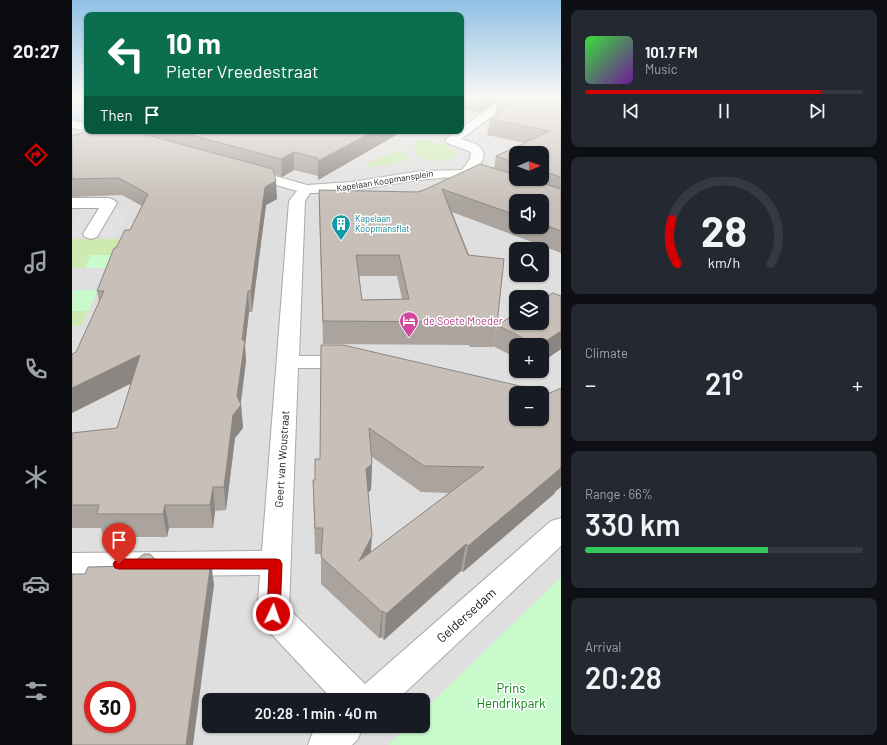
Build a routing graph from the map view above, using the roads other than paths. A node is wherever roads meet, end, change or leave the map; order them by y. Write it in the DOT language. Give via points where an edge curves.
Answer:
graph roads {
  1 [pos="460,134"];
  2 [pos="238,170"];
  3 [pos="466,174"];
  4 [pos="502,184"];
  5 [pos="306,188"];
  6 [pos="72,203"];
  7 [pos="91,234"];
  8 [pos="288,362"];
  9 [pos="371,362"];
  10 [pos="561,529"];
  11 [pos="276,564"];
  12 [pos="72,565"];
  13 [pos="350,693"];
  14 [pos="380,693"];
  15 [pos="338,733"];
  16 [pos="326,745"];
  1 -- 3 [label="street" via="451,140 474,147 478,153 478,159"];
  2 -- 5 [label="street, Kapelaan Koopmansplein"];
  3 -- 4 [label="street, Kapelaan Koopmansplein"];
  3 -- 5 [label="street, Kapelaan Koopmansplein" via="437,172 338,188"];
  5 -- 8 [label="street, Geert van Woustraat" via="297,201"];
  6 -- 7 [label="street" via="109,203"];
  8 -- 9 [label="street"];
  8 -- 11 [label="street, Geert van Woustraat"];
  10 -- 14 [label="street, Geldersedam"];
  11 -- 12 [label="street"];
  11 -- 13 [label="street, Geert van Woustraat" via="273,614"];
  15 -- 16 [label="street"];
}
